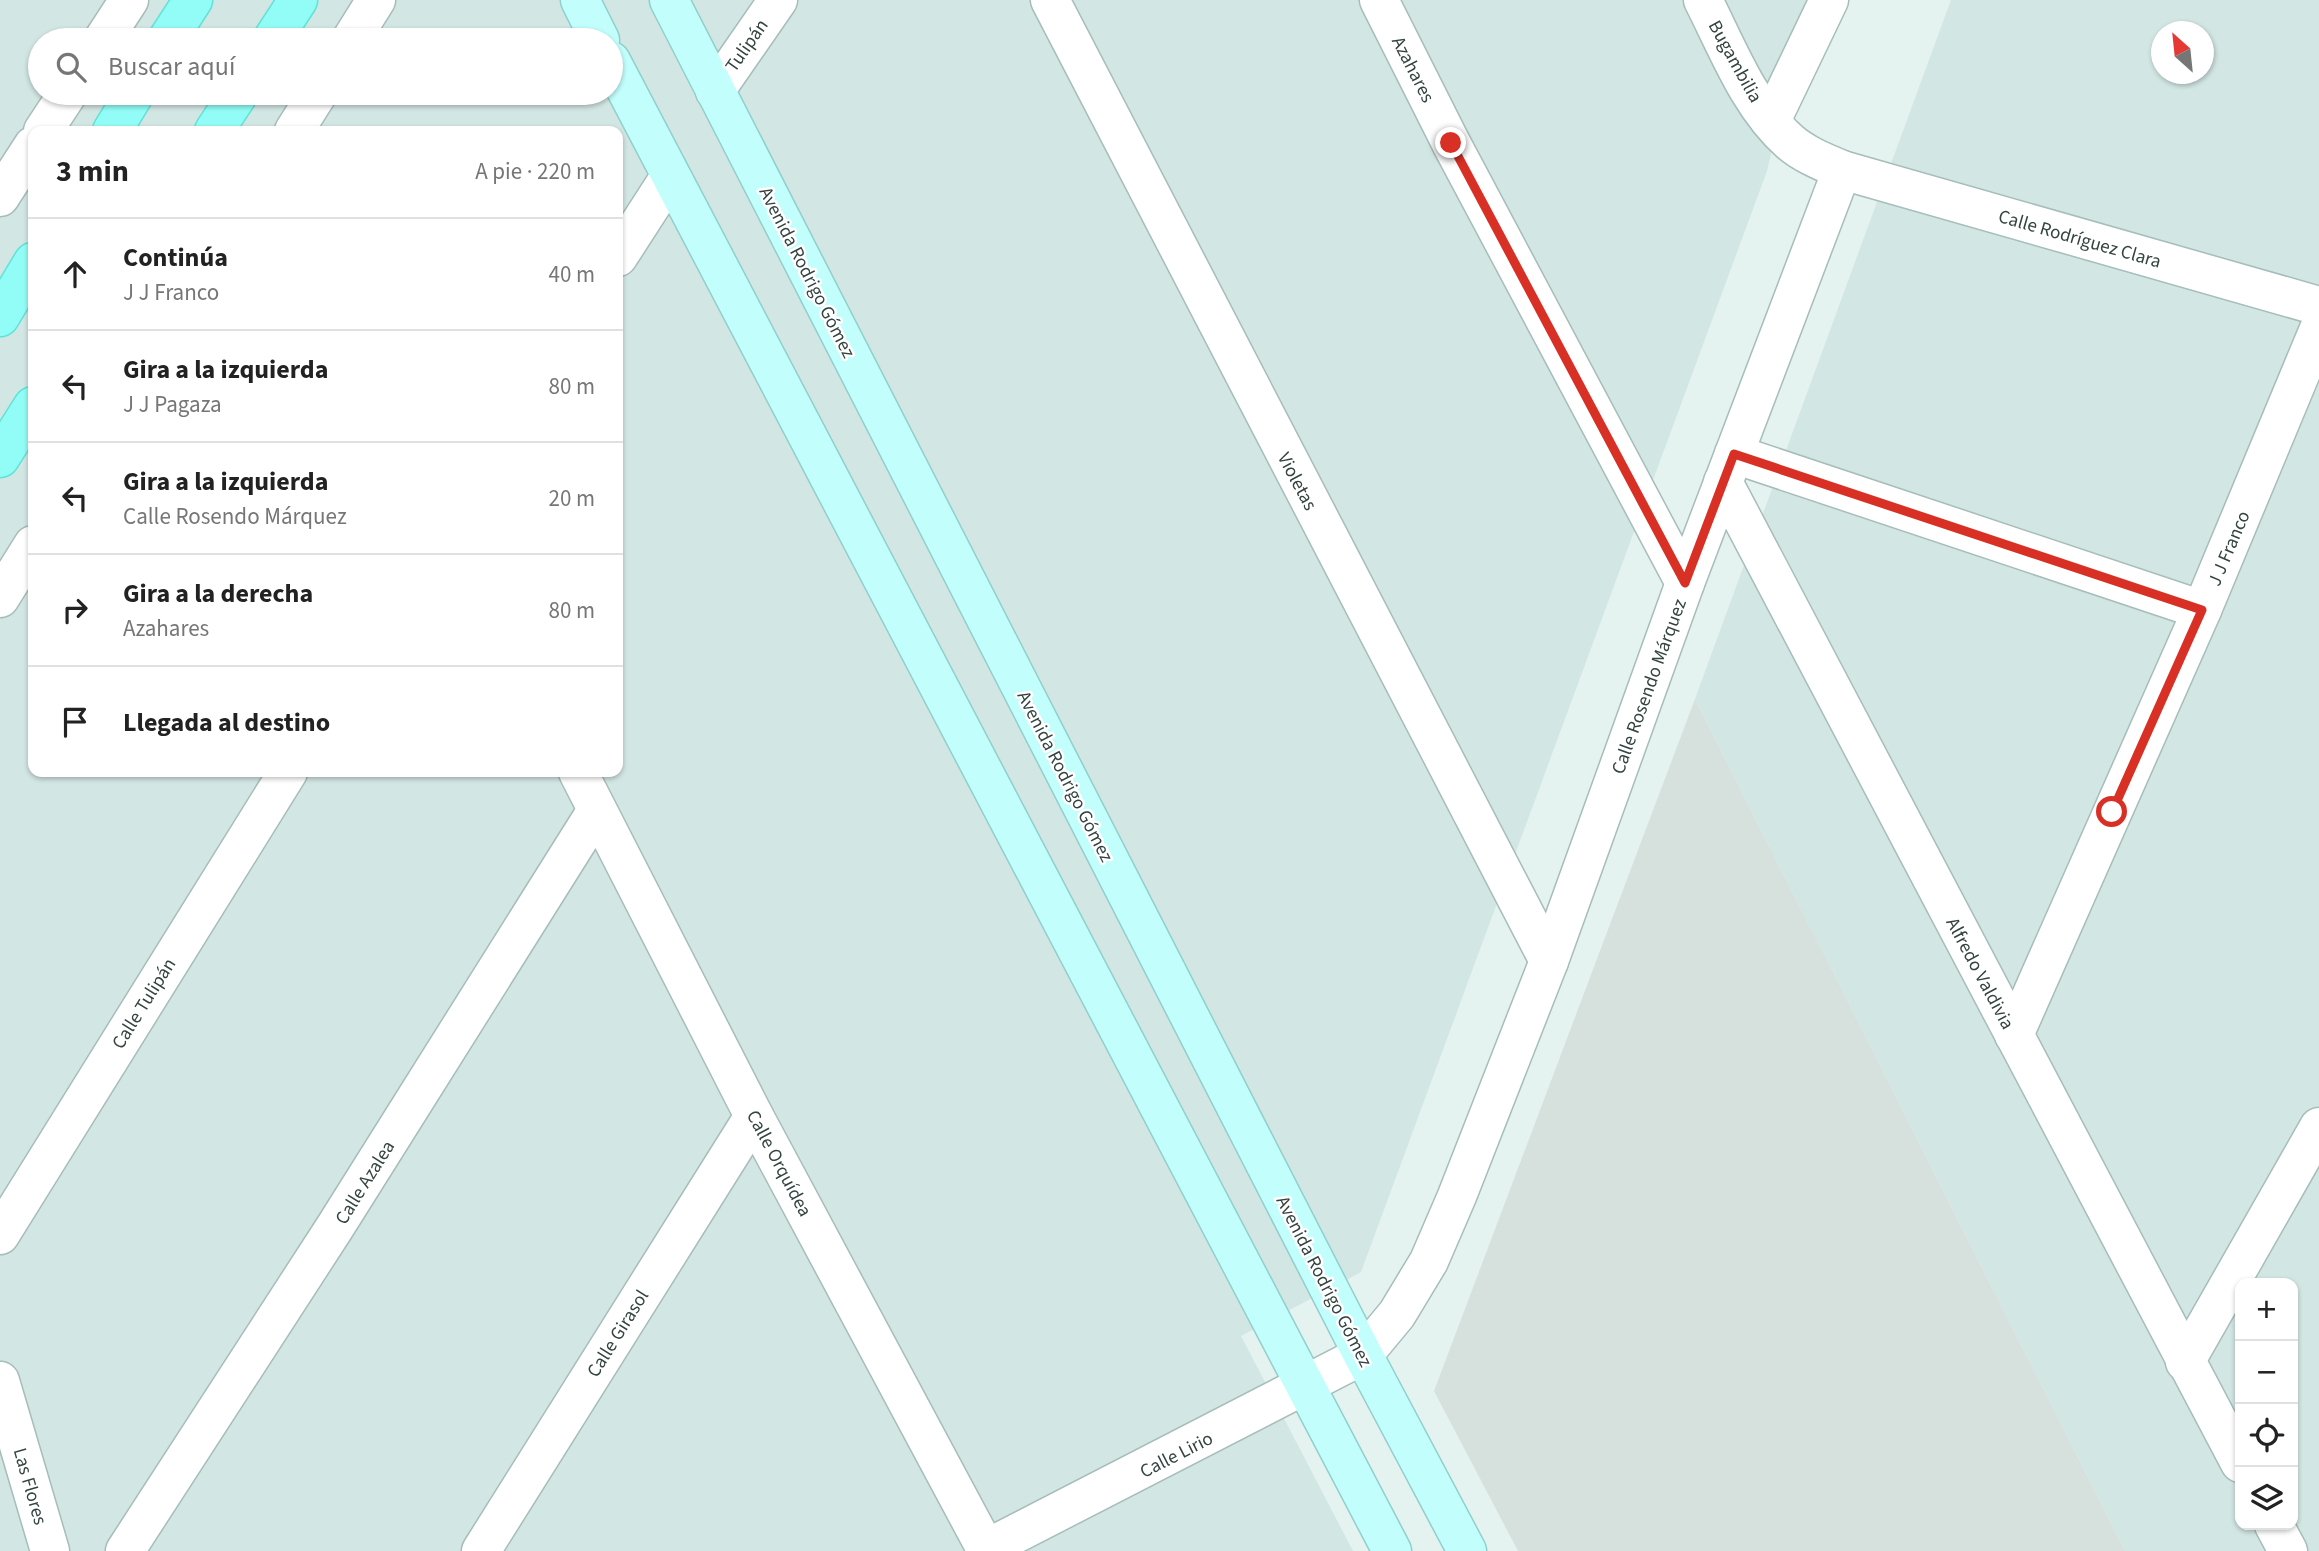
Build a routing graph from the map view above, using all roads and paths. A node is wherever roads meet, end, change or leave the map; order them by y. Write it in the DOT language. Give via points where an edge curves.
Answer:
graph roads {
  1 [pos="129,0"];
  2 [pos="193,0"];
  3 [pos="298,0"];
  4 [pos="580,0"];
  5 [pos="668,0"];
  6 [pos="778,0"];
  7 [pos="1050,0"];
  8 [pos="1379,0"];
  9 [pos="1703,0"];
  10 [pos="1829,0"];
  11 [pos="111,28"];
  12 [pos="175,28"];
  13 [pos="280,28"];
  14 [pos="594,28"];
  15 [pos="623,85"];
  16 [pos="715,91"];
  17 [pos="60,105"];
  18 [pos="128,105"];
  19 [pos="231,105"];
  20 [pos="310,105"];
  21 [pos="1771,121"];
  22 [pos="46,126"];
  23 [pos="115,126"];
  24 [pos="217,126"];
  25 [pos="297,126"];
  26 [pos="28,154"];
  27 [pos="1842,170"];
  28 [pos="669,178"];
  29 [pos="0,197"];
  30 [pos="623,249"];
  31 [pos="28,270"];
  32 [pos="2319,306"];
  33 [pos="0,317"];
  34 [pos="2319,329"];
  35 [pos="28,414"];
  36 [pos="0,458"];
  37 [pos="1728,468"];
  38 [pos="28,553"];
  39 [pos="1685,583"];
  40 [pos="0,598"];
  41 [pos="2202,610"];
  42 [pos="285,777"];
  43 [pos="580,777"];
  44 [pos="597,810"];
  45 [pos="1549,961"];
  46 [pos="2014,1035"];
  47 [pos="754,1116"];
  48 [pos="2319,1127"];
  49 [pos="0,1235"];
  50 [pos="1363,1355"];
  51 [pos="2185,1362"];
  52 [pos="0,1381"];
  53 [pos="1308,1385"];
  54 [pos="2235,1454"];
  55 [pos="2277,1530"];
  56 [pos="987,1550"];
  57 [pos="50,1551"];
  58 [pos="125,1551"];
  59 [pos="481,1551"];
  60 [pos="1392,1551"];
  61 [pos="1467,1551"];
  62 [pos="2288,1551"];
  1 -- 11 [label="street"];
  2 -- 12 [label="main road"];
  3 -- 13 [label="main road"];
  4 -- 14 [label="main road"];
  5 -- 16 [label="main road, Avenida Rodrigo Gómez"];
  6 -- 16 [label="street, Tulipán"];
  7 -- 45 [label="street, Violetas"];
  8 -- 39 [label="street, Azahares"];
  9 -- 21 [label="street, Bugambilia"];
  10 -- 21 [label="street"];
  15 -- 28 [label="main road"];
  16 -- 50 [label="main road, Avenida Rodrigo Gómez"];
  17 -- 22 [label="street"];
  18 -- 23 [label="main road"];
  19 -- 24 [label="main road"];
  20 -- 25 [label="street"];
  21 -- 27 [label="street" via="1805,153"];
  26 -- 29 [label="street"];
  27 -- 32 [label="street, Calle Rodríguez Clara"];
  27 -- 37 [label="street, Calle Rosendo Márquez"];
  28 -- 30 [label="street"];
  28 -- 53 [label="main road"];
  31 -- 33 [label="main road"];
  34 -- 41 [label="street, J J Franco"];
  35 -- 36 [label="main road"];
  37 -- 39 [label="street, Calle Rosendo Márquez"];
  37 -- 41 [label="street"];
  37 -- 46 [label="street, Alfredo Valdivia"];
  38 -- 40 [label="street"];
  39 -- 45 [label="street, Calle Rosendo Márquez"];
  41 -- 46 [label="street, J J Franco"];
  42 -- 49 [label="street, Calle Tulipán"];
  43 -- 44 [label="street, Calle Orquídea"];
  44 -- 47 [label="street, Calle Orquídea"];
  44 -- 58 [label="street, Calle Azalea"];
  45 -- 50 [label="street, Calle Rosendo Márquez" via="1429,1261 1397,1314"];
  46 -- 51 [label="street, Alfredo Valdivia"];
  47 -- 56 [label="street, Calle Orquídea"];
  47 -- 59 [label="street, Calle Girasol"];
  48 -- 51 [label="street"];
  50 -- 53 [label="street, Calle Lirio"];
  50 -- 61 [label="main road, Avenida Rodrigo Gómez"];
  51 -- 54 [label="street, Alfredo Valdivia"];
  52 -- 57 [label="street, Las Flores"];
  53 -- 56 [label="street, Calle Lirio"];
  53 -- 60 [label="main road"];
  55 -- 62 [label="street"];
}
